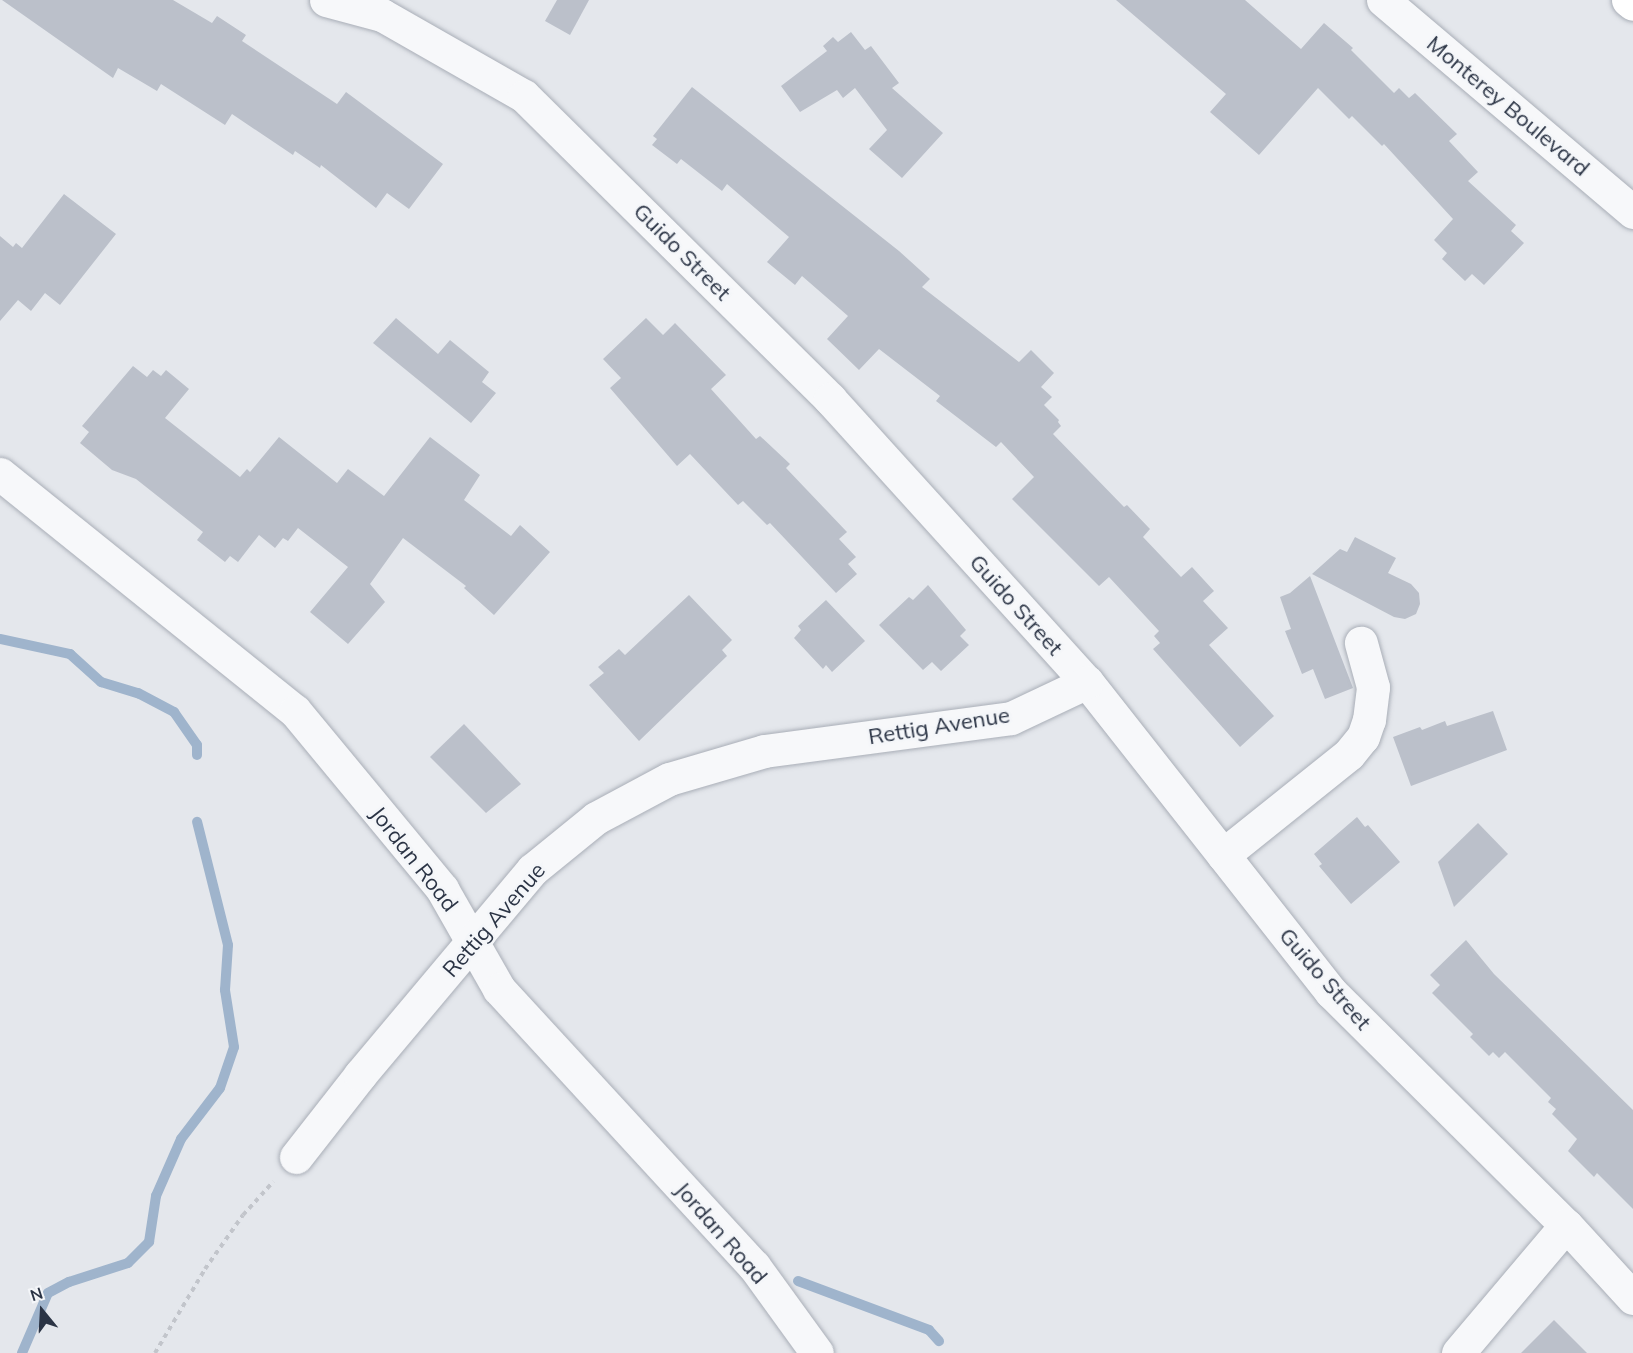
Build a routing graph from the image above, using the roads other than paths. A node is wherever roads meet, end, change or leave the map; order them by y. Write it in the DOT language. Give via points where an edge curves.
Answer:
graph roads {
  1 [pos="326,0"];
  2 [pos="1383,0"];
  3 [pos="1628,0"];
  4 [pos="1633,4"];
  5 [pos="1633,212"];
  6 [pos="0,474"];
  7 [pos="1361,643"];
  8 [pos="1087,682"];
  9 [pos="1223,855"];
  10 [pos="474,942"];
  11 [pos="296,1156"];
  12 [pos="1566,1225"];
  13 [pos="1633,1298"];
  14 [pos="817,1353"];
  15 [pos="1458,1353"];
  1 -- 8 [label="street, Guido Street" via="382,15 524,96 830,399"];
  2 -- 5 [label="street, Monterey Boulevard"];
  3 -- 4 [label="highway"];
  6 -- 10 [label="street, Jordan Road" via="295,711 442,889"];
  7 -- 9 [label="street" via="1373,687 1369,720 1362,736 1349,754"];
  8 -- 9 [label="street, Guido Street"];
  8 -- 10 [label="street, Rettig Avenue" via="1011,718 764,751 669,779 596,818 532,870"];
  9 -- 12 [label="street, Guido Street" via="1331,992"];
  10 -- 11 [label="street, Rettig Avenue"];
  10 -- 14 [label="street, Jordan Road" via="499,989 754,1266"];
  12 -- 13 [label="street, Guido Street"];
  12 -- 15 [label="street"];
}
